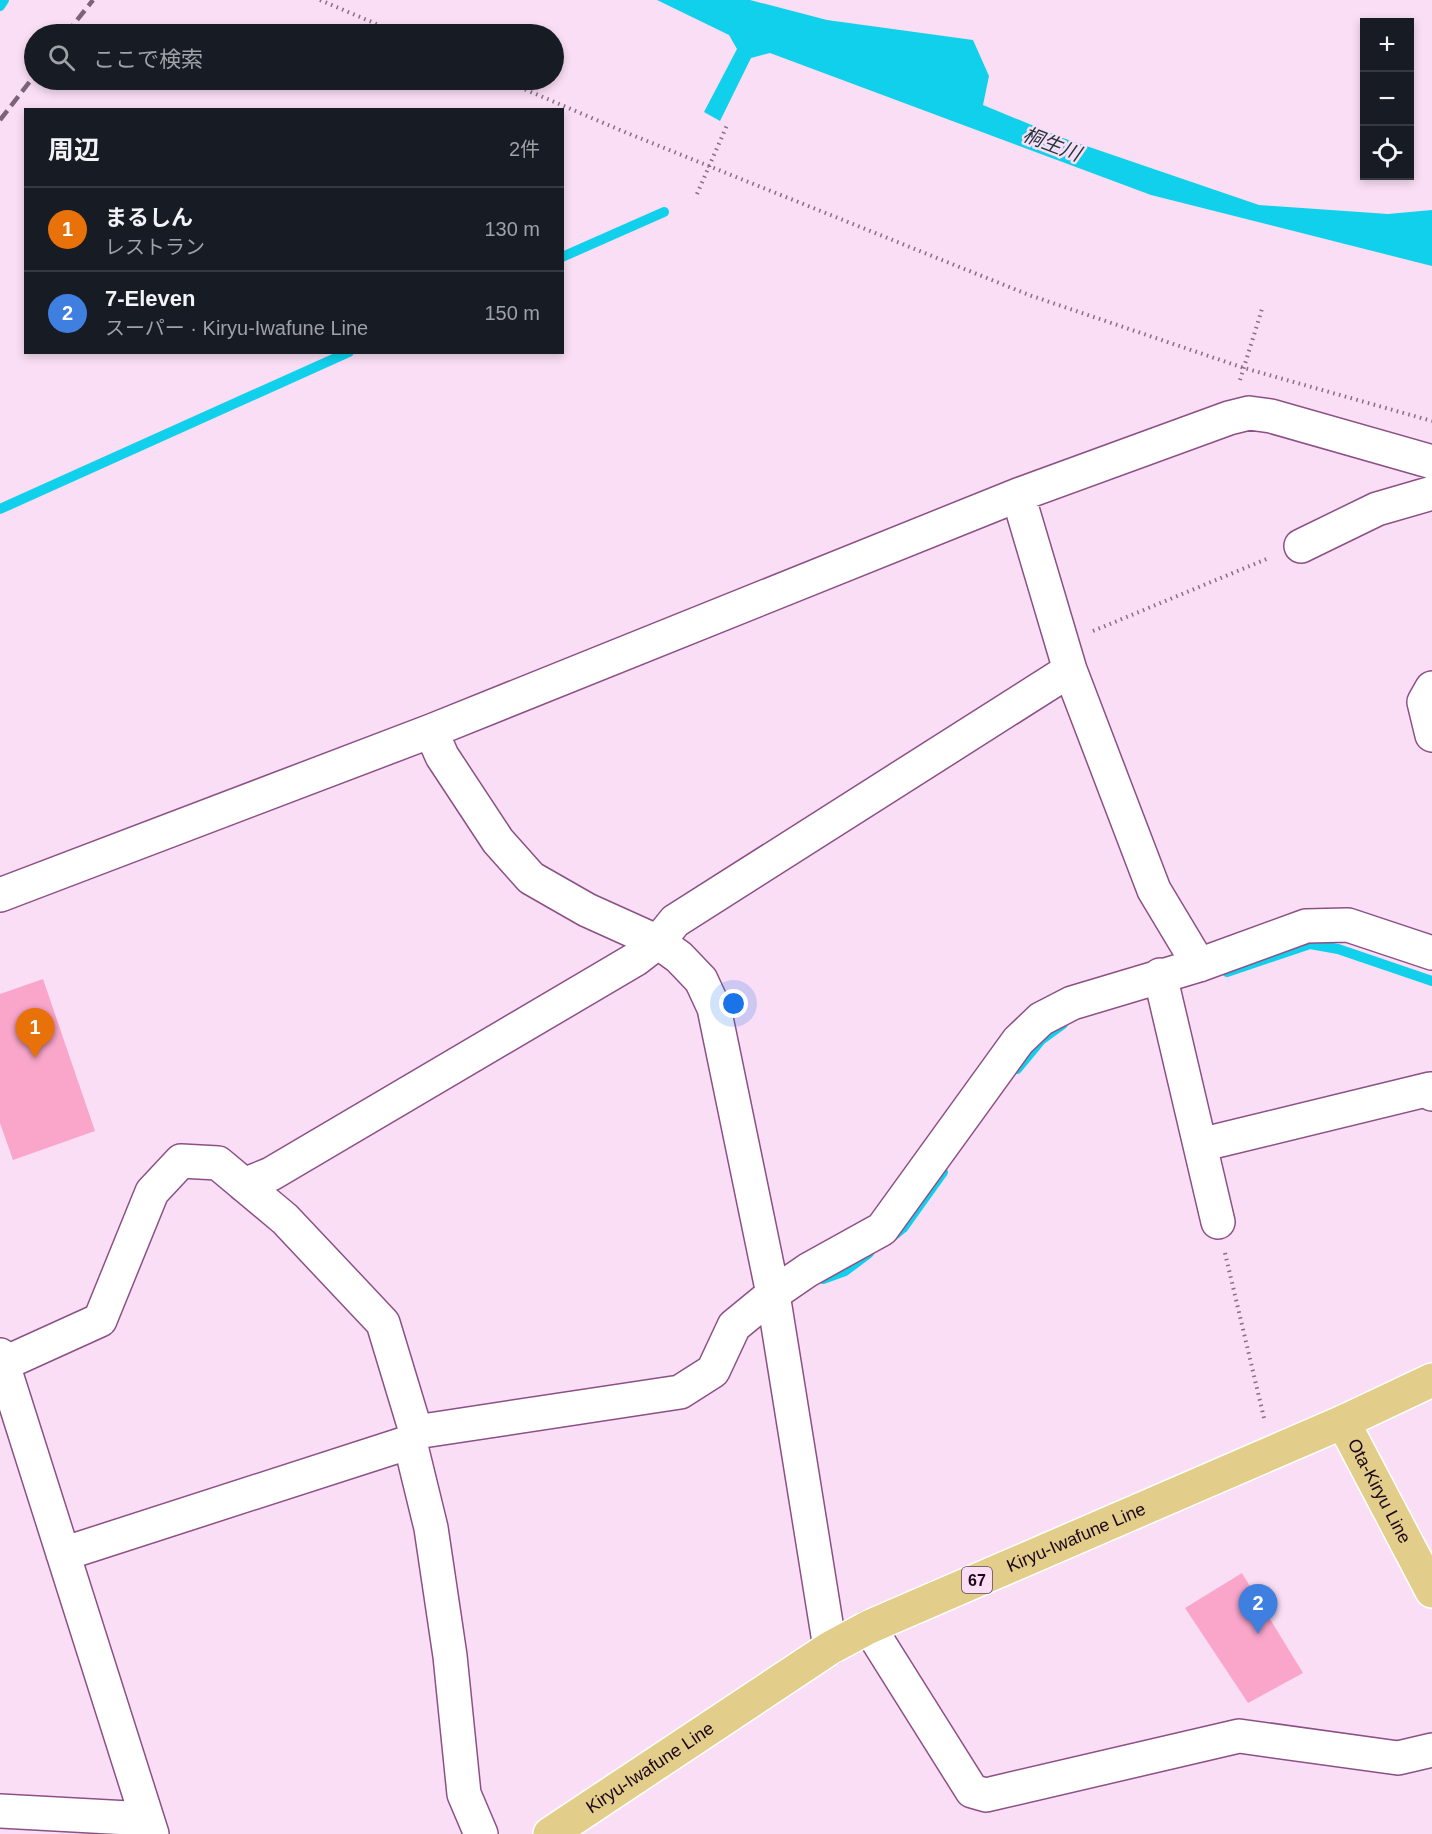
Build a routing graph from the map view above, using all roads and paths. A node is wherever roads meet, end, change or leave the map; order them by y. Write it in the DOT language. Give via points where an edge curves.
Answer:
graph roads {
  1 [pos="320,0"];
  2 [pos="376,24"];
  3 [pos="526,90"];
  4 [pos="728,123"];
  5 [pos="709,166"];
  6 [pos="697,194"];
  7 [pos="1262,309"];
  8 [pos="1244,368"];
  9 [pos="1240,382"];
  10 [pos="1432,421"];
  11 [pos="1432,462"];
  12 [pos="1432,493"];
  13 [pos="1018,495"];
  14 [pos="1300,546"];
  15 [pos="1071,670"];
  16 [pos="1432,688"];
  17 [pos="430,731"];
  18 [pos="1432,735"];
  19 [pos="0,896"];
  20 [pos="658,942"];
  21 [pos="1432,952"];
  22 [pos="1199,965"];
  23 [pos="1160,975"];
  24 [pos="1432,1094"];
  25 [pos="1200,1145"];
  26 [pos="244,1185"];
  27 [pos="1218,1222"];
  28 [pos="773,1294"];
  29 [pos="1,1359"];
  30 [pos="1432,1380"];
  31 [pos="1265,1419"];
  32 [pos="1343,1422"];
  33 [pos="413,1437"];
  34 [pos="63,1554"];
  35 [pos="1432,1591"];
  36 [pos="869,1627"];
  37 [pos="830,1648"];
  38 [pos="1432,1750"];
  39 [pos="0,1811"];
  40 [pos="150,1826"];
  41 [pos="481,1834"];
  42 [pos="550,1834"];
  1 -- 2 [label="path"];
  3 -- 5 [label="path"];
  4 -- 5 [label="path"];
  5 -- 6 [label="path"];
  5 -- 8 [label="path" via="1029,295"];
  7 -- 8 [label="path"];
  8 -- 9 [label="path"];
  8 -- 10 [label="path"];
  11 -- 13 [label="street" via="1249,413"];
  12 -- 14 [label="street" via="1377,510"];
  13 -- 15 [label="street"];
  13 -- 17 [label="street"];
  14 -- 15 [label="path"];
  15 -- 20 [label="street" via="675,921"];
  15 -- 22 [label="street" via="1154,890"];
  16 -- 18 [label="street" via="1424,702"];
  17 -- 19 [label="street"];
  17 -- 20 [label="street" via="498,842 531,878 587,910"];
  20 -- 26 [label="street" via="636,959 271,1174"];
  20 -- 28 [label="street" via="701,980 714,1008"];
  21 -- 22 [label="street" via="1348,925 1306,926"];
  22 -- 23 [label="street"];
  23 -- 25 [label="street"];
  23 -- 28 [label="street" via="1072,1003 1041,1019 1018,1041 882,1228"];
  24 -- 25 [label="street" via="1430,1089"];
  25 -- 27 [label="street"];
  26 -- 29 [label="street" via="218,1163 181,1161 152,1192 100,1320"];
  26 -- 33 [label="street" via="285,1219 383,1323"];
  27 -- 31 [label="path"];
  28 -- 33 [label="street" via="734,1326 713,1371 680,1392"];
  28 -- 37 [label="street"];
  29 -- 34 [label="street"];
  30 -- 32 [label="main road, Kiryu-Iwafune Line / 67"];
  32 -- 35 [label="main road, Ota-Kiryu Line"];
  32 -- 36 [label="main road, Kiryu-Iwafune Line / 67"];
  33 -- 34 [label="street"];
  33 -- 41 [label="street" via="450,1656 464,1794"];
  34 -- 40 [label="street"];
  36 -- 37 [label="main road, Kiryu-Iwafune Line / 67"];
  36 -- 38 [label="street" via="972,1791 986,1795 1239,1736 1398,1758"];
  37 -- 42 [label="main road, Kiryu-Iwafune Line / 67"];
  39 -- 40 [label="street"];
}
